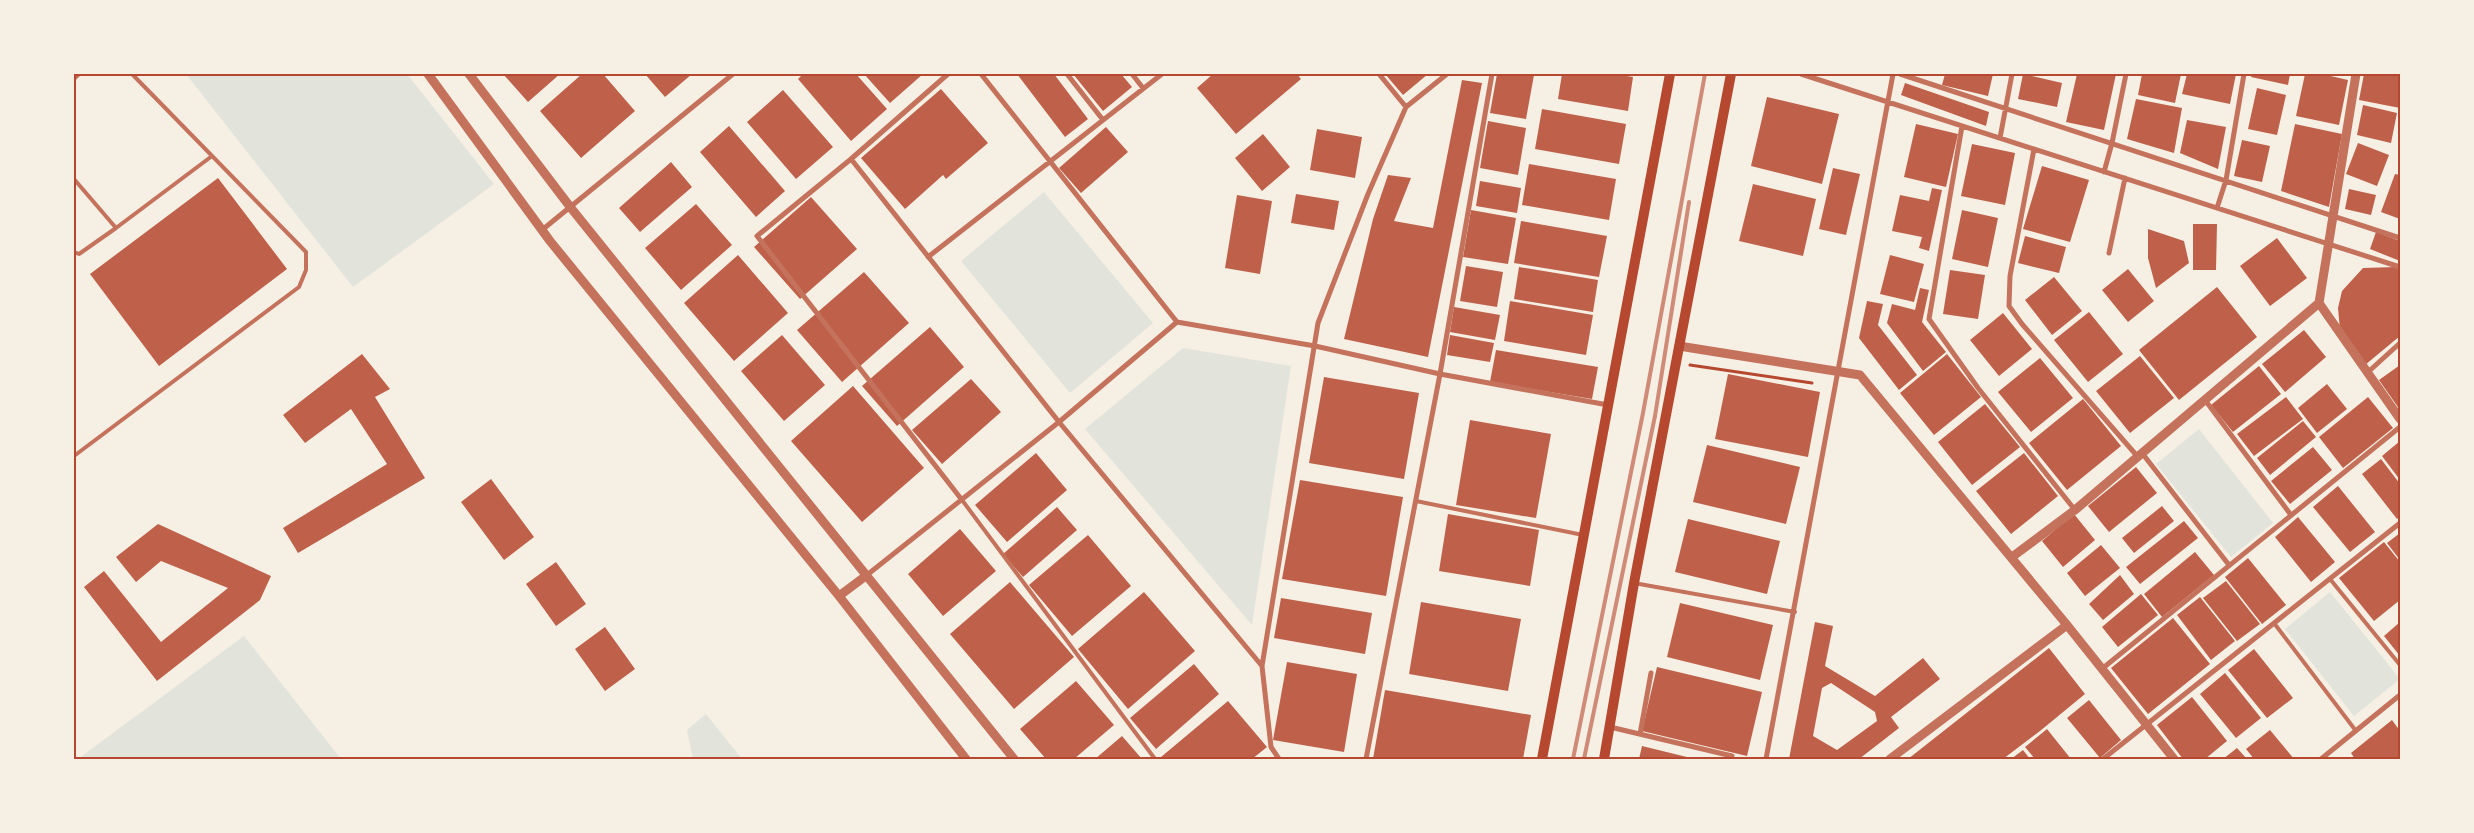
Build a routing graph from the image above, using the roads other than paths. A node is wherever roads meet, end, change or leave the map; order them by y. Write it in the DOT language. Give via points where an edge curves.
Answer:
graph roads {
  1 [pos="79,74"];
  2 [pos="132,74"];
  3 [pos="428,74"];
  4 [pos="469,74"];
  5 [pos="733,74"];
  6 [pos="948,74"];
  7 [pos="981,74"];
  8 [pos="1067,74"];
  9 [pos="1132,74"];
  10 [pos="1162,74"];
  11 [pos="1379,74"];
  12 [pos="1447,74"];
  13 [pos="1492,74"];
  14 [pos="1670,74"];
  15 [pos="1731,74"];
  16 [pos="1801,74"];
  17 [pos="1893,74"];
  18 [pos="1900,74"];
  19 [pos="2012,74"];
  20 [pos="2126,74"];
  21 [pos="2244,74"];
  22 [pos="2356,74"];
  23 [pos="74,79"];
  24 [pos="1143,88"];
  25 [pos="1887,102"];
  26 [pos="1406,107"];
  27 [pos="2005,109"];
  28 [pos="1103,120"];
  29 [pos="1962,126"];
  30 [pos="2000,138"];
  31 [pos="2112,143"];
  32 [pos="2034,149"];
  33 [pos="212,156"];
  34 [pos="851,158"];
  35 [pos="1050,161"];
  36 [pos="2104,172"];
  37 [pos="2125,178"];
  38 [pos="74,179"];
  39 [pos="2226,180"];
  40 [pos="76,187"];
  41 [pos="571,208"];
  42 [pos="2217,208"];
  43 [pos="2334,215"];
  44 [pos="116,228"];
  45 [pos="542,230"];
  46 [pos="2400,238"];
  47 [pos="2329,244"];
  48 [pos="74,252"];
  49 [pos="2109,253"];
  50 [pos="928,256"];
  51 [pos="2400,267"];
  52 [pos="2319,303"];
  53 [pos="1177,322"];
  54 [pos="2400,344"];
  55 [pos="1315,346"];
  56 [pos="1678,346"];
  57 [pos="1838,371"];
  58 [pos="2367,372"];
  59 [pos="1440,374"];
  60 [pos="2205,400"];
  61 [pos="1608,405"];
  62 [pos="2400,419"];
  63 [pos="1059,422"];
  64 [pos="2400,426"];
  65 [pos="2140,455"];
  66 [pos="74,456"];
  67 [pos="962,500"];
  68 [pos="1416,501"];
  69 [pos="2075,510"];
  70 [pos="2291,515"];
  71 [pos="2400,523"];
  72 [pos="1584,535"];
  73 [pos="2012,557"];
  74 [pos="2229,565"];
  75 [pos="867,575"];
  76 [pos="2330,579"];
  77 [pos="1634,583"];
  78 [pos="839,596"];
  79 [pos="1794,612"];
  80 [pos="2274,623"];
  81 [pos="2067,624"];
  82 [pos="2400,665"];
  83 [pos="1262,666"];
  84 [pos="2102,668"];
  85 [pos="1651,673"];
  86 [pos="2400,695"];
  87 [pos="2146,724"];
  88 [pos="1610,726"];
  89 [pos="2356,731"];
  90 [pos="1640,734"];
  91 [pos="1732,756"];
  92 [pos="966,759"];
  93 [pos="1014,759"];
  94 [pos="1155,759"];
  95 [pos="1279,759"];
  96 [pos="1366,759"];
  97 [pos="1542,759"];
  98 [pos="1604,759"];
  99 [pos="1766,759"];
  100 [pos="1890,759"];
  101 [pos="2103,759"];
  102 [pos="2174,759"];
  103 [pos="2322,759"];
  1 -- 23 [label="lane"];
  2 -- 33 [label="lane"];
  3 -- 45 [label="street"];
  4 -- 41 [label="street"];
  5 -- 41 [label="street"];
  6 -- 34 [label="street"];
  7 -- 35 [label="street"];
  8 -- 28 [label="street"];
  9 -- 24 [label="street"];
  10 -- 24 [label="street"];
  11 -- 26 [label="street"];
  12 -- 26 [label="street"];
  13 -- 59 [label="street"];
  14 -- 61 [label="main road"];
  15 -- 56 [label="main road"];
  16 -- 25 [label="street"];
  17 -- 25 [label="street"];
  18 -- 27 [label="street"];
  19 -- 27 [label="street"];
  20 -- 31 [label="street"];
  21 -- 39 [label="street"];
  22 -- 43 [label="street"];
  24 -- 28 [label="street"];
  25 -- 29 [label="street"];
  25 -- 57 [label="street"];
  26 -- 55 [label="street" via="1324,302"];
  27 -- 30 [label="street"];
  27 -- 31 [label="street"];
  28 -- 35 [label="street"];
  29 -- 30 [label="street"];
  29 -- 69 [label="street" via="1929,319 1978,388"];
  30 -- 32 [label="street"];
  31 -- 36 [label="street"];
  31 -- 39 [label="street"];
  32 -- 36 [label="street"];
  32 -- 65 [label="street" via="2010,276 2009,306"];
  33 -- 44 [label="lane"];
  33 -- 66 [label="lane" via="306,252 306,270 299,287"];
  34 -- 50 [label="street"];
  34 -- 67 [label="street" via="757,236"];
  35 -- 50 [label="street"];
  35 -- 53 [label="street"];
  36 -- 37 [label="street"];
  37 -- 42 [label="street"];
  37 -- 49 [label="street"];
  38 -- 40 [label="lane"];
  39 -- 42 [label="street"];
  39 -- 43 [label="street"];
  40 -- 44 [label="lane"];
  41 -- 45 [label="street"];
  41 -- 75 [label="street"];
  42 -- 47 [label="street"];
  43 -- 46 [label="street"];
  43 -- 47 [label="street"];
  44 -- 48 [label="lane" via="79,254"];
  45 -- 78 [label="street"];
  47 -- 51 [label="street"];
  47 -- 52 [label="street"];
  50 -- 63 [label="street"];
  52 -- 58 [label="street"];
  52 -- 60 [label="street"];
  53 -- 55 [label="street"];
  53 -- 63 [label="street"];
  54 -- 58 [label="street"];
  55 -- 59 [label="street"];
  55 -- 83 [label="street"];
  56 -- 57 [label="street"];
  56 -- 77 [label="main road"];
  57 -- 73 [label="street" via="1860,375"];
  57 -- 79 [label="street"];
  58 -- 62 [label="street"];
  59 -- 61 [label="street"];
  59 -- 68 [label="street"];
  60 -- 65 [label="street"];
  60 -- 70 [label="street"];
  61 -- 72 [label="main road"];
  63 -- 67 [label="street"];
  63 -- 83 [label="street"];
  64 -- 70 [label="street"];
  65 -- 69 [label="street"];
  65 -- 74 [label="street"];
  67 -- 75 [label="street"];
  67 -- 94 [label="lane"];
  68 -- 72 [label="lane"];
  68 -- 96 [label="street"];
  69 -- 73 [label="street"];
  70 -- 74 [label="street"];
  71 -- 76 [label="street"];
  72 -- 97 [label="main road"];
  73 -- 81 [label="street"];
  74 -- 84 [label="street"];
  75 -- 78 [label="street"];
  75 -- 93 [label="street"];
  76 -- 80 [label="street"];
  76 -- 82 [label="lane"];
  77 -- 79 [label="lane"];
  77 -- 88 [label="main road"];
  78 -- 92 [label="street"];
  79 -- 99 [label="street"];
  80 -- 87 [label="street"];
  80 -- 89 [label="lane"];
  81 -- 84 [label="street"];
  81 -- 100 [label="street"];
  83 -- 95 [label="street" via="1271,747"];
  84 -- 87 [label="street"];
  85 -- 90 [label="street"];
  86 -- 89 [label="street"];
  87 -- 101 [label="street"];
  87 -- 102 [label="street"];
  88 -- 90 [label="street"];
  88 -- 98 [label="main road"];
  89 -- 103 [label="street"];
  90 -- 91 [label="street"];
}
